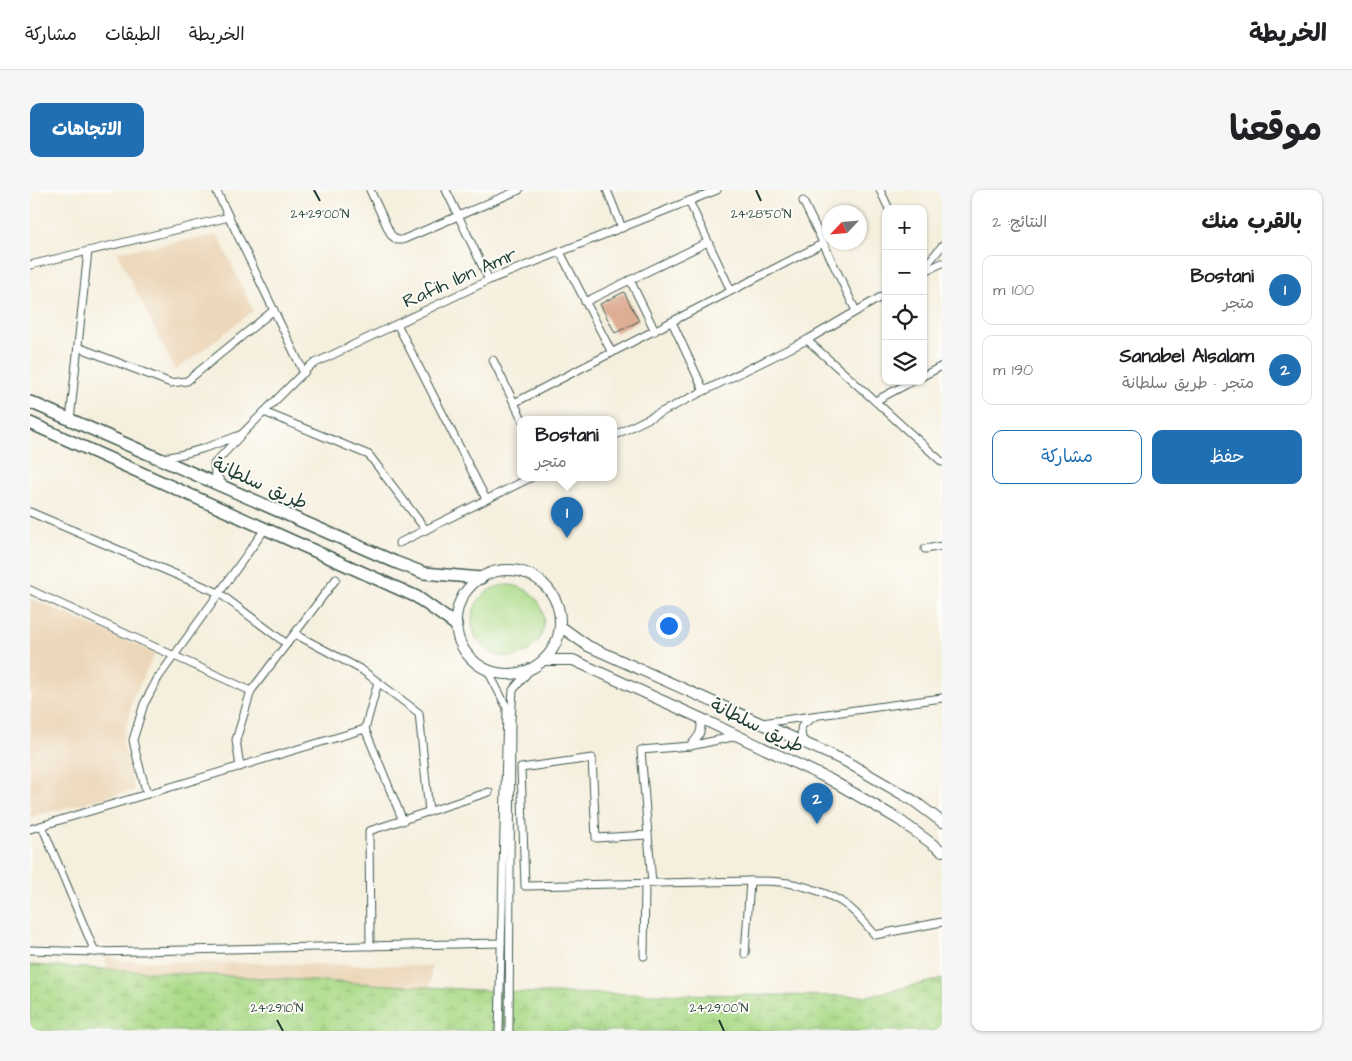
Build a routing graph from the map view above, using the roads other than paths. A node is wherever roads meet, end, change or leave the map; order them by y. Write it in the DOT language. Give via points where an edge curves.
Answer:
graph roads {
  1 [pos="216,190"];
  2 [pos="370,190"];
  3 [pos="446,190"];
  4 [pos="518,190"];
  5 [pos="607,190"];
  6 [pos="717,190"];
  7 [pos="880,190"];
  8 [pos="701,193"];
  9 [pos="689,201"];
  10 [pos="803,201"];
  11 [pos="887,205"];
  12 [pos="458,216"];
  13 [pos="229,217"];
  14 [pos="622,228"];
  15 [pos="822,240"];
  16 [pos="708,242"];
  17 [pos="822,245"];
  18 [pos="942,246"];
  19 [pos="827,250"];
  20 [pos="88,251"];
  21 [pos="560,252"];
  22 [pos="942,263"];
  23 [pos="30,264"];
  24 [pos="927,266"];
  25 [pos="927,269"];
  26 [pos="490,280"];
  27 [pos="630,280"];
  28 [pos="731,291"];
  29 [pos="884,295"];
  30 [pos="586,302"];
  31 [pos="274,310"];
  32 [pos="856,311"];
  33 [pos="672,322"];
  34 [pos="397,324"];
  35 [pos="655,330"];
  36 [pos="807,340"];
  37 [pos="78,347"];
  38 [pos="612,353"];
  39 [pos="493,360"];
  40 [pos="942,366"];
  41 [pos="304,373"];
  42 [pos="927,374"];
  43 [pos="905,385"];
  44 [pos="704,391"];
  45 [pos="875,401"];
  46 [pos="30,402"];
  47 [pos="514,403"];
  48 [pos="264,412"];
  49 [pos="520,416"];
  50 [pos="70,420"];
  51 [pos="30,423"];
  52 [pos="617,434"];
  53 [pos="241,435"];
  54 [pos="159,459"];
  55 [pos="942,462"];
  56 [pos="524,481"];
  57 [pos="224,487"];
  58 [pos="486,499"];
  59 [pos="30,512"];
  60 [pos="265,529"];
  61 [pos="426,530"];
  62 [pos="399,543"];
  63 [pos="942,546"];
  64 [pos="925,549"];
  65 [pos="481,578"];
  66 [pos="336,580"];
  67 [pos="30,590"];
  68 [pos="219,593"];
  69 [pos="456,626"];
  70 [pos="560,626"];
  71 [pos="294,634"];
  72 [pos="287,644"];
  73 [pos="174,656"];
  74 [pos="545,660"];
  75 [pos="488,671"];
  76 [pos="528,671"];
  77 [pos="378,682"];
  78 [pos="251,691"];
  79 [pos="942,698"];
  80 [pos="817,716"];
  81 [pos="700,718"];
  82 [pos="761,723"];
  83 [pos="365,729"];
  84 [pos="737,736"];
  85 [pos="803,742"];
  86 [pos="690,746"];
  87 [pos="240,766"];
  88 [pos="489,792"];
  89 [pos="147,794"];
  90 [pos="429,812"];
  91 [pos="403,821"];
  92 [pos="942,822"];
  93 [pos="42,826"];
  94 [pos="30,829"];
  95 [pos="648,835"];
  96 [pos="942,851"];
  97 [pos="750,881"];
  98 [pos="648,883"];
  99 [pos="942,922"];
  100 [pos="501,943"];
  101 [pos="370,946"];
  102 [pos="30,950"];
  103 [pos="95,952"];
  104 [pos="744,954"];
  105 [pos="644,956"];
  106 [pos="500,1031"];
  107 [pos="509,1031"];
  1 -- 13 [label="street"];
  2 -- 12 [label="street" via="390,235 397,240"];
  3 -- 12 [label="street"];
  4 -- 12 [label="street"];
  5 -- 14 [label="street"];
  6 -- 8 [label="street, Rafih Ibn Amr"];
  7 -- 11 [label="street"];
  8 -- 9 [label="street, Rafih Ibn Amr"];
  9 -- 14 [label="street, Rafih Ibn Amr"];
  9 -- 16 [label="street"];
  10 -- 15 [label="street"];
  12 -- 26 [label="street"];
  13 -- 20 [label="street"];
  13 -- 31 [label="street"];
  14 -- 21 [label="street, Rafih Ibn Amr"];
  16 -- 27 [label="street"];
  16 -- 28 [label="street"];
  17 -- 28 [label="street"];
  18 -- 24 [label="street"];
  19 -- 32 [label="street"];
  20 -- 23 [label="street"];
  20 -- 37 [label="street"];
  21 -- 26 [label="street, Rafih Ibn Amr"];
  21 -- 30 [label="street"];
  22 -- 25 [label="street"];
  26 -- 34 [label="street, Rafih Ibn Amr"];
  27 -- 30 [label="street"];
  27 -- 35 [label="street"];
  28 -- 33 [label="street"];
  29 -- 32 [label="street"];
  30 -- 38 [label="street"];
  31 -- 37 [label="street" via="186,381 171,383"];
  31 -- 41 [label="street"];
  32 -- 36 [label="street"];
  33 -- 35 [label="street"];
  33 -- 44 [label="street"];
  34 -- 41 [label="street, Rafih Ibn Amr" via="311,366"];
  34 -- 58 [label="street"];
  35 -- 38 [label="street"];
  36 -- 44 [label="street"];
  36 -- 45 [label="street"];
  37 -- 50 [label="street"];
  38 -- 47 [label="street"];
  39 -- 47 [label="street"];
  40 -- 42 [label="street"];
  41 -- 48 [label="street, Rafih Ibn Amr"];
  43 -- 45 [label="street"];
  44 -- 52 [label="street"];
  45 -- 55 [label="street"];
  46 -- 50 [label="main road, طريق سلطانة"];
  47 -- 49 [label="street"];
  48 -- 53 [label="street, Rafih Ibn Amr"];
  48 -- 61 [label="street" via="369,455"];
  50 -- 54 [label="main road, طريق سلطانة"];
  51 -- 60 [label="main road, طريق سلطانة"];
  53 -- 54 [label="street" via="203,449"];
  53 -- 57 [label="street, Rafih Ibn Amr" via="214,464 215,473"];
  54 -- 57 [label="main road, طريق سلطانة"];
  56 -- 58 [label="street"];
  57 -- 65 [label="main road, طريق سلطانة" via="424,573"];
  58 -- 61 [label="street"];
  59 -- 68 [label="street"];
  60 -- 68 [label="street"];
  60 -- 69 [label="main road, طريق سلطانة" via="417,597"];
  61 -- 62 [label="street"];
  63 -- 64 [label="street"];
  65 -- 69 [label="main road" via="467,590 459,606"];
  65 -- 70 [label="main road" via="498,571 515,570 531,575 543,584 557,605"];
  66 -- 71 [label="street"];
  67 -- 73 [label="street"];
  68 -- 72 [label="street"];
  68 -- 73 [label="street"];
  69 -- 75 [label="main road" via="466,652"];
  70 -- 74 [label="main road" via="555,645"];
  70 -- 82 [label="main road, طريق سلطانة" via="588,646"];
  71 -- 72 [label="street"];
  71 -- 77 [label="street"];
  72 -- 78 [label="street"];
  73 -- 78 [label="street"];
  73 -- 89 [label="street" via="144,704 133,740"];
  74 -- 76 [label="main road"];
  74 -- 81 [label="main road, طريق سلطانة" via="573,660"];
  75 -- 76 [label="main road" via="508,675"];
  75 -- 100 [label="street" via="507,708"];
  76 -- 107 [label="street" via="513,690 512,700"];
  77 -- 83 [label="street"];
  77 -- 90 [label="street" via="419,713"];
  78 -- 87 [label="street" via="236,740"];
  79 -- 80 [label="street"];
  80 -- 82 [label="street"];
  80 -- 85 [label="street" via="802,724"];
  81 -- 84 [label="main road, طريق سلطانة"];
  81 -- 86 [label="street" via="702,727"];
  82 -- 85 [label="main road, طريق سلطانة"];
  83 -- 87 [label="street"];
  83 -- 91 [label="street"];
  84 -- 86 [label="street"];
  84 -- 96 [label="main road, طريق سلطانة" via="831,780 898,819"];
  85 -- 92 [label="main road, طريق سلطانة" via="845,761 914,801"];
  86 -- 95 [label="street" via="641,750"];
  87 -- 89 [label="street"];
  88 -- 90 [label="street"];
  89 -- 93 [label="street"];
  90 -- 91 [label="street"];
  91 -- 101 [label="street" via="369,831"];
  93 -- 94 [label="street"];
  93 -- 103 [label="street"];
  95 -- 98 [label="street"];
  95 -- 98 [label="street" via="596,838 592,758 521,768 525,886"];
  97 -- 98 [label="street"];
  97 -- 99 [label="street" via="780,882 826,894 845,904 875,935"];
  97 -- 104 [label="street"];
  98 -- 105 [label="street"];
  100 -- 101 [label="street"];
  100 -- 106 [label="street"];
  101 -- 103 [label="street"];
  102 -- 103 [label="street"];
}
